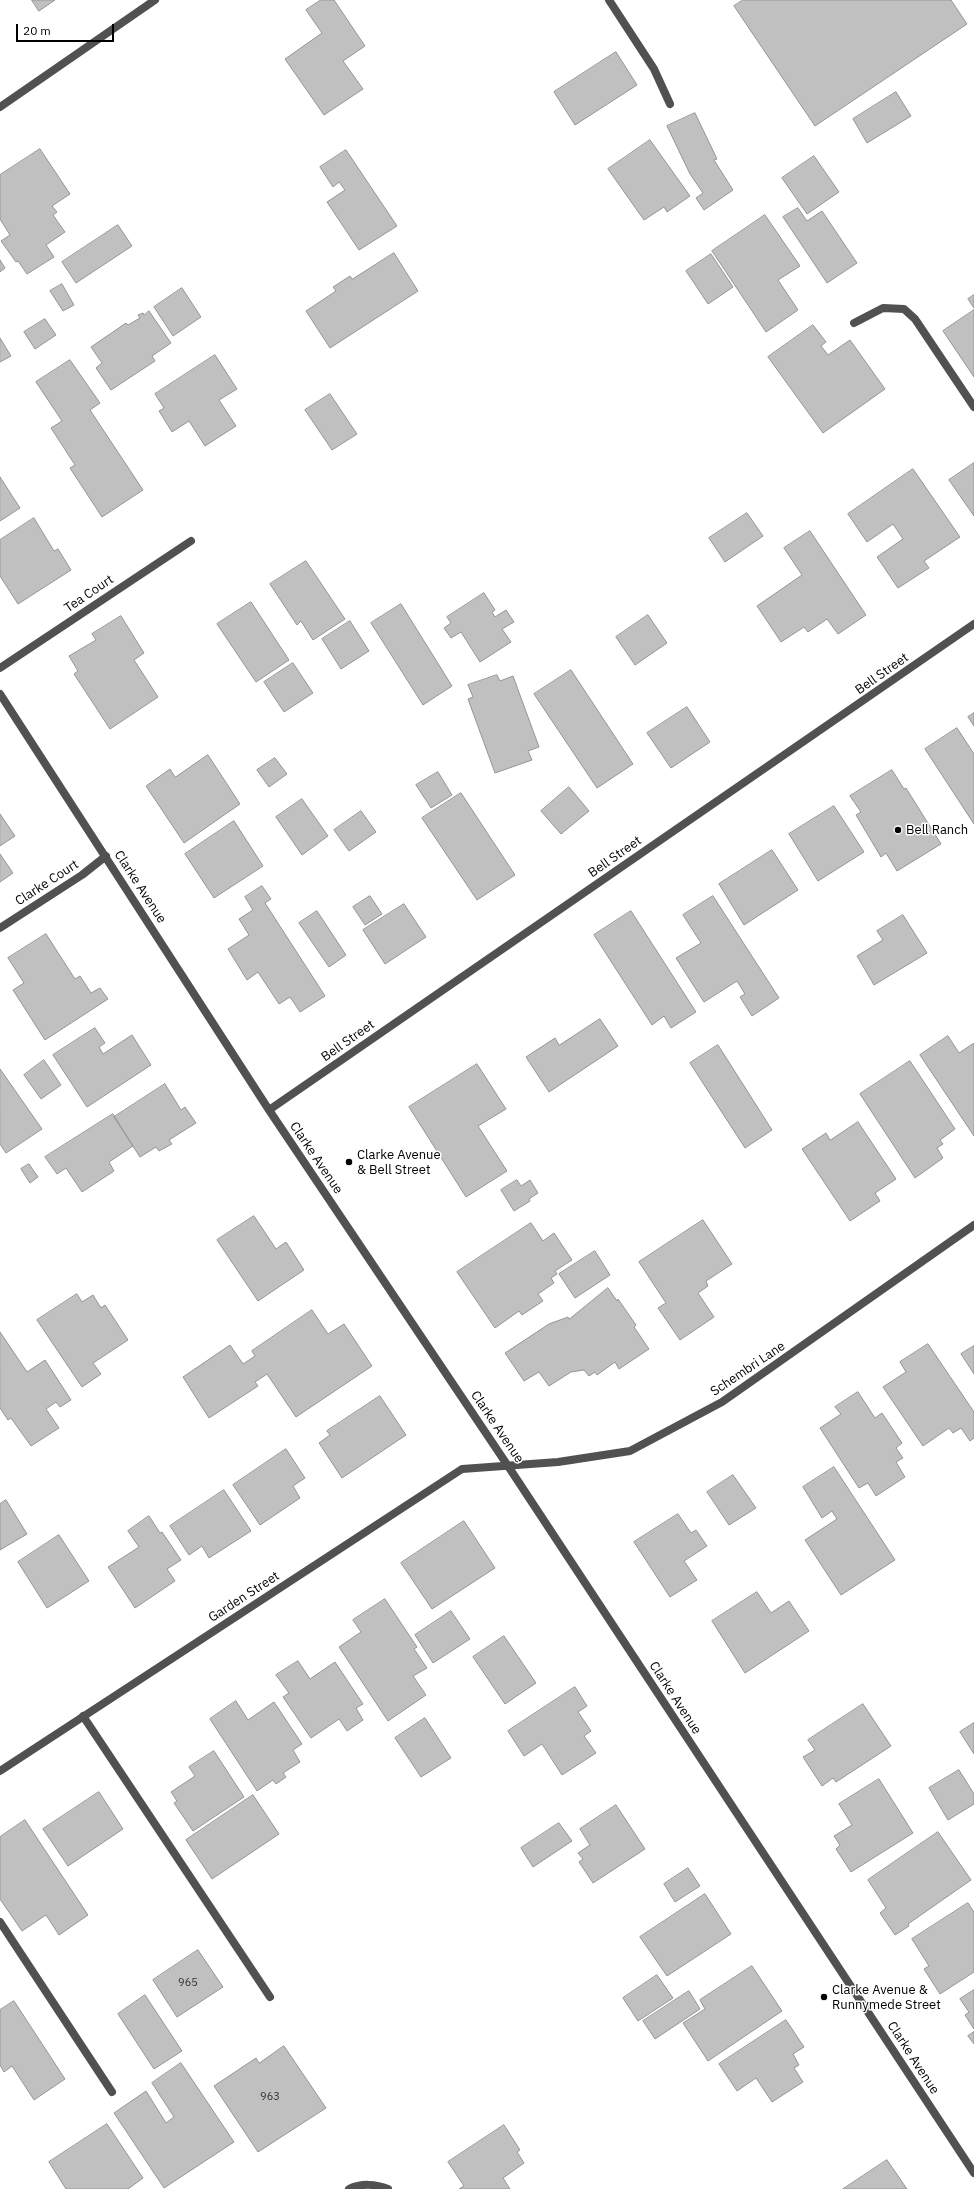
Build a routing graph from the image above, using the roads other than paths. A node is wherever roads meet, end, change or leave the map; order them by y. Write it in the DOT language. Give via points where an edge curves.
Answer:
graph roads {
  1 [pos="155,0"];
  2 [pos="609,0"];
  3 [pos="670,104"];
  4 [pos="0,107"];
  5 [pos="854,323"];
  6 [pos="974,407"];
  7 [pos="191,541"];
  8 [pos="974,624"];
  9 [pos="0,668"];
  10 [pos="0,694"];
  11 [pos="106,856"];
  12 [pos="0,928"];
  13 [pos="270,1110"];
  14 [pos="974,1225"];
  15 [pos="508,1466"];
  16 [pos="83,1716"];
  17 [pos="0,1771"];
  18 [pos="0,1922"];
  19 [pos="270,1997"];
  20 [pos="112,2092"];
  21 [pos="974,2173"];
  22 [pos="349,2189"];
  23 [pos="388,2189"];
  1 -- 4 [label="street"];
  2 -- 3 [label="street" via="654,69"];
  5 -- 6 [label="street" via="882,308 904,309 915,319"];
  7 -- 9 [label="street, Tea Court"];
  8 -- 13 [label="street, Bell Street"];
  10 -- 11 [label="street, Clarke Avenue"];
  11 -- 12 [label="street, Clarke Court" via="82,875"];
  11 -- 13 [label="street, Clarke Avenue"];
  13 -- 15 [label="street, Clarke Avenue"];
  14 -- 15 [label="street, Schembri Lane" via="722,1402 630,1451 558,1462"];
  15 -- 16 [label="street, Garden Street" via="462,1469"];
  15 -- 21 [label="street, Clarke Avenue"];
  16 -- 17 [label="street, Garden Street"];
  16 -- 19 [label="street"];
  18 -- 20 [label="street"];
  22 -- 23 [label="street" via="379,2185"];
}
